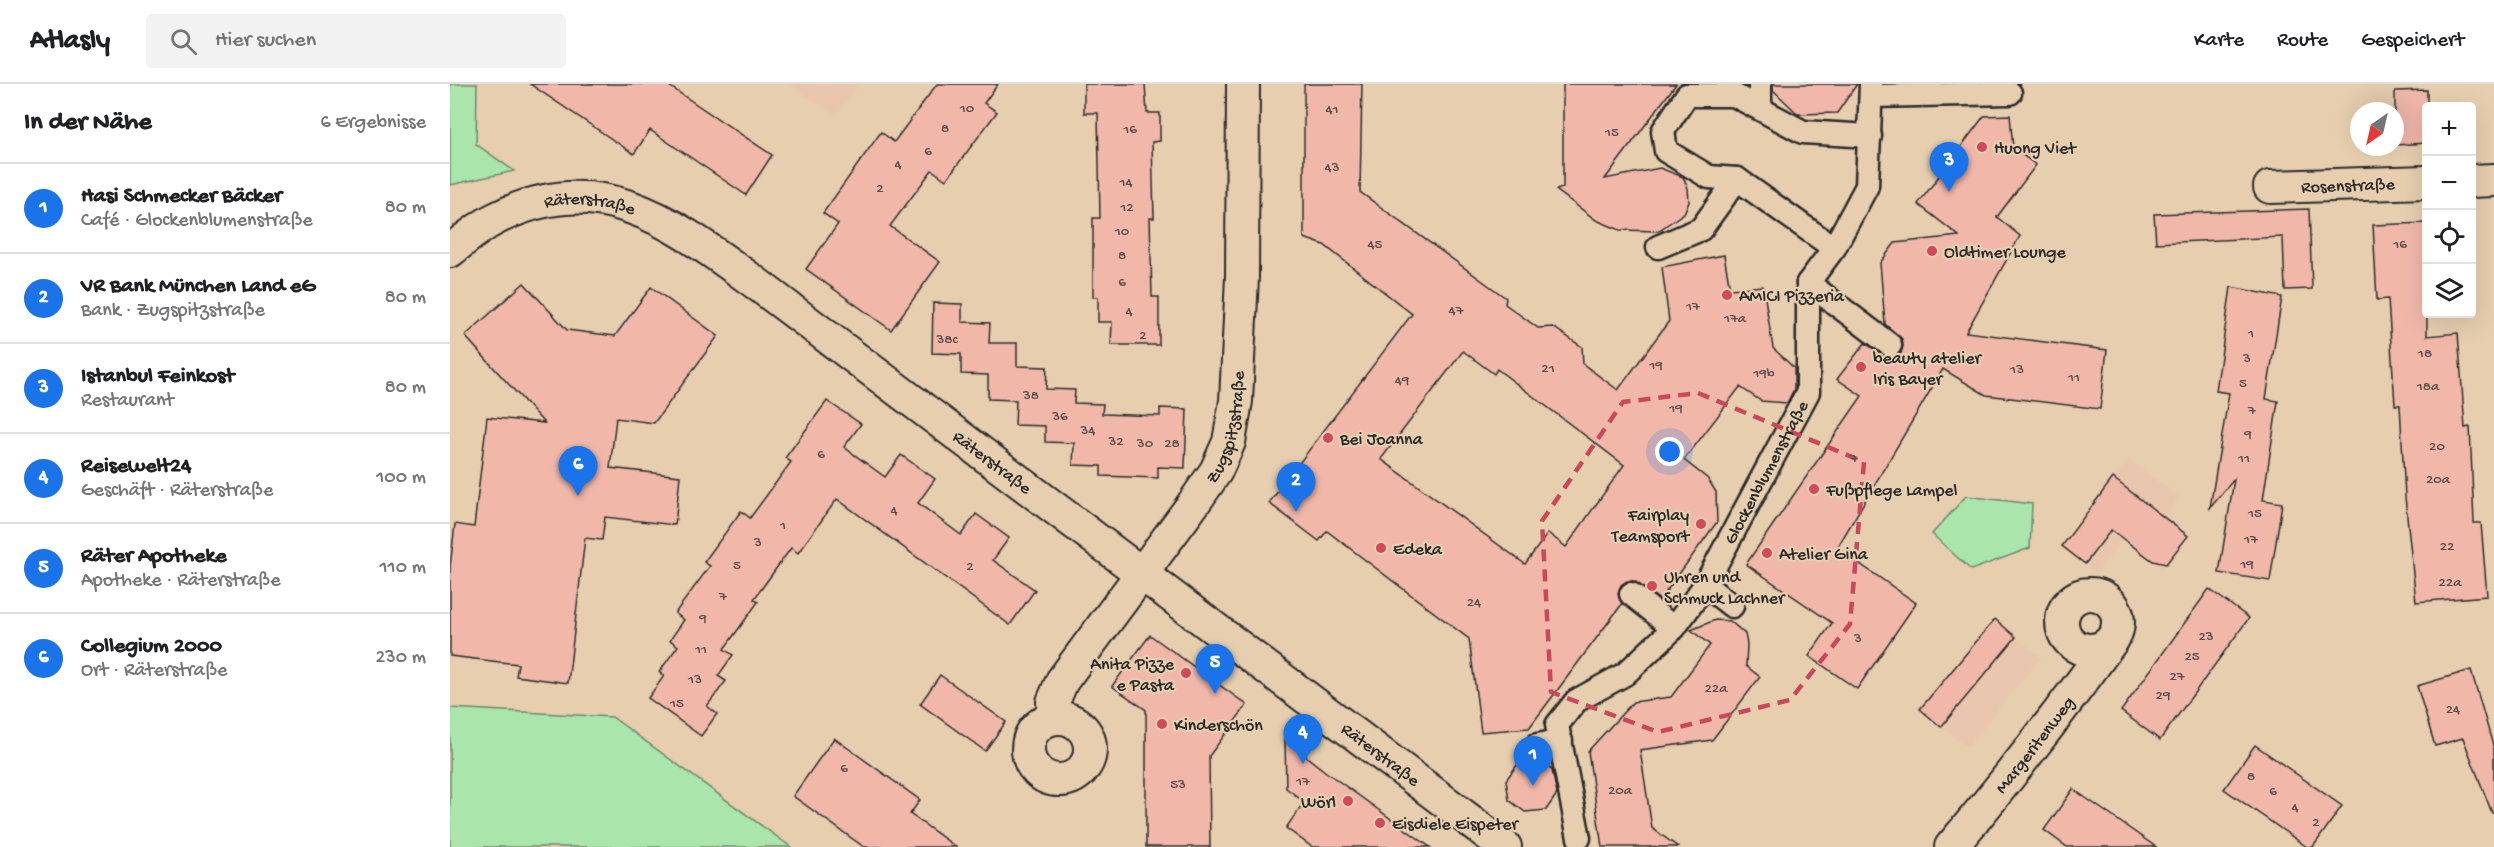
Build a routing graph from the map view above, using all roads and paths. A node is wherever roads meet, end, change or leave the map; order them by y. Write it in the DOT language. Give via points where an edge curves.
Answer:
graph roads {
  1 [pos="1243,84"];
  2 [pos="1760,84"];
  3 [pos="1871,90"];
  4 [pos="2010,93"];
  5 [pos="1760,108"];
  6 [pos="1870,136"];
  7 [pos="1737,179"];
  8 [pos="2494,180"];
  9 [pos="2476,181"];
  10 [pos="2422,183"];
  11 [pos="2270,187"];
  12 [pos="1658,247"];
  13 [pos="1834,248"];
  14 [pos="450,251"];
  15 [pos="1808,283"];
  16 [pos="1890,345"];
  17 [pos="1142,574"];
  18 [pos="1705,585"];
  19 [pos="1630,594"];
  20 [pos="1732,606"];
  21 [pos="1674,628"];
  22 [pos="2113,639"];
  23 [pos="1054,718"];
  24 [pos="1561,741"];
  25 [pos="1537,745"];
  26 [pos="1579,838"];
  27 [pos="1505,847"];
  28 [pos="1951,847"];
  1 -- 17 [label="street, Zugspitzstraße" via="1242,277 1234,422 1216,471"];
  2 -- 5 [label="street"];
  3 -- 4 [label="street"];
  3 -- 6 [label="street"];
  5 -- 6 [label="street" via="1803,132"];
  5 -- 7 [label="street" via="1734,95 1688,95 1663,131 1666,151 1709,177"];
  6 -- 13 [label="street" via="1867,186"];
  7 -- 12 [label="street" via="1701,229"];
  7 -- 13 [label="street"];
  8 -- 9 [label="street"];
  10 -- 11 [label="street, Rosenstraße"];
  13 -- 15 [label="street"];
  14 -- 17 [label="street, Räterstraße" via="493,220 525,205 572,196 607,200 660,218 753,281"];
  15 -- 16 [label="street"];
  15 -- 18 [label="street, Glockenblumenstraße" via="1808,392"];
  17 -- 23 [label="street, Zugspitzstraße" via="1062,681 1053,702"];
  17 -- 27 [label="street, Räterstraße"];
  18 -- 20 [label="street"];
  18 -- 21 [label="street, Glockenblumenstraße"];
  19 -- 21 [label="street"];
  21 -- 24 [label="street, Glockenblumenstraße" via="1625,674 1576,701 1557,725"];
  22 -- 28 [label="street, Margeritenweg"];
  24 -- 25 [label="street"];
  24 -- 26 [label="street, Glockenblumenstraße"];
}
